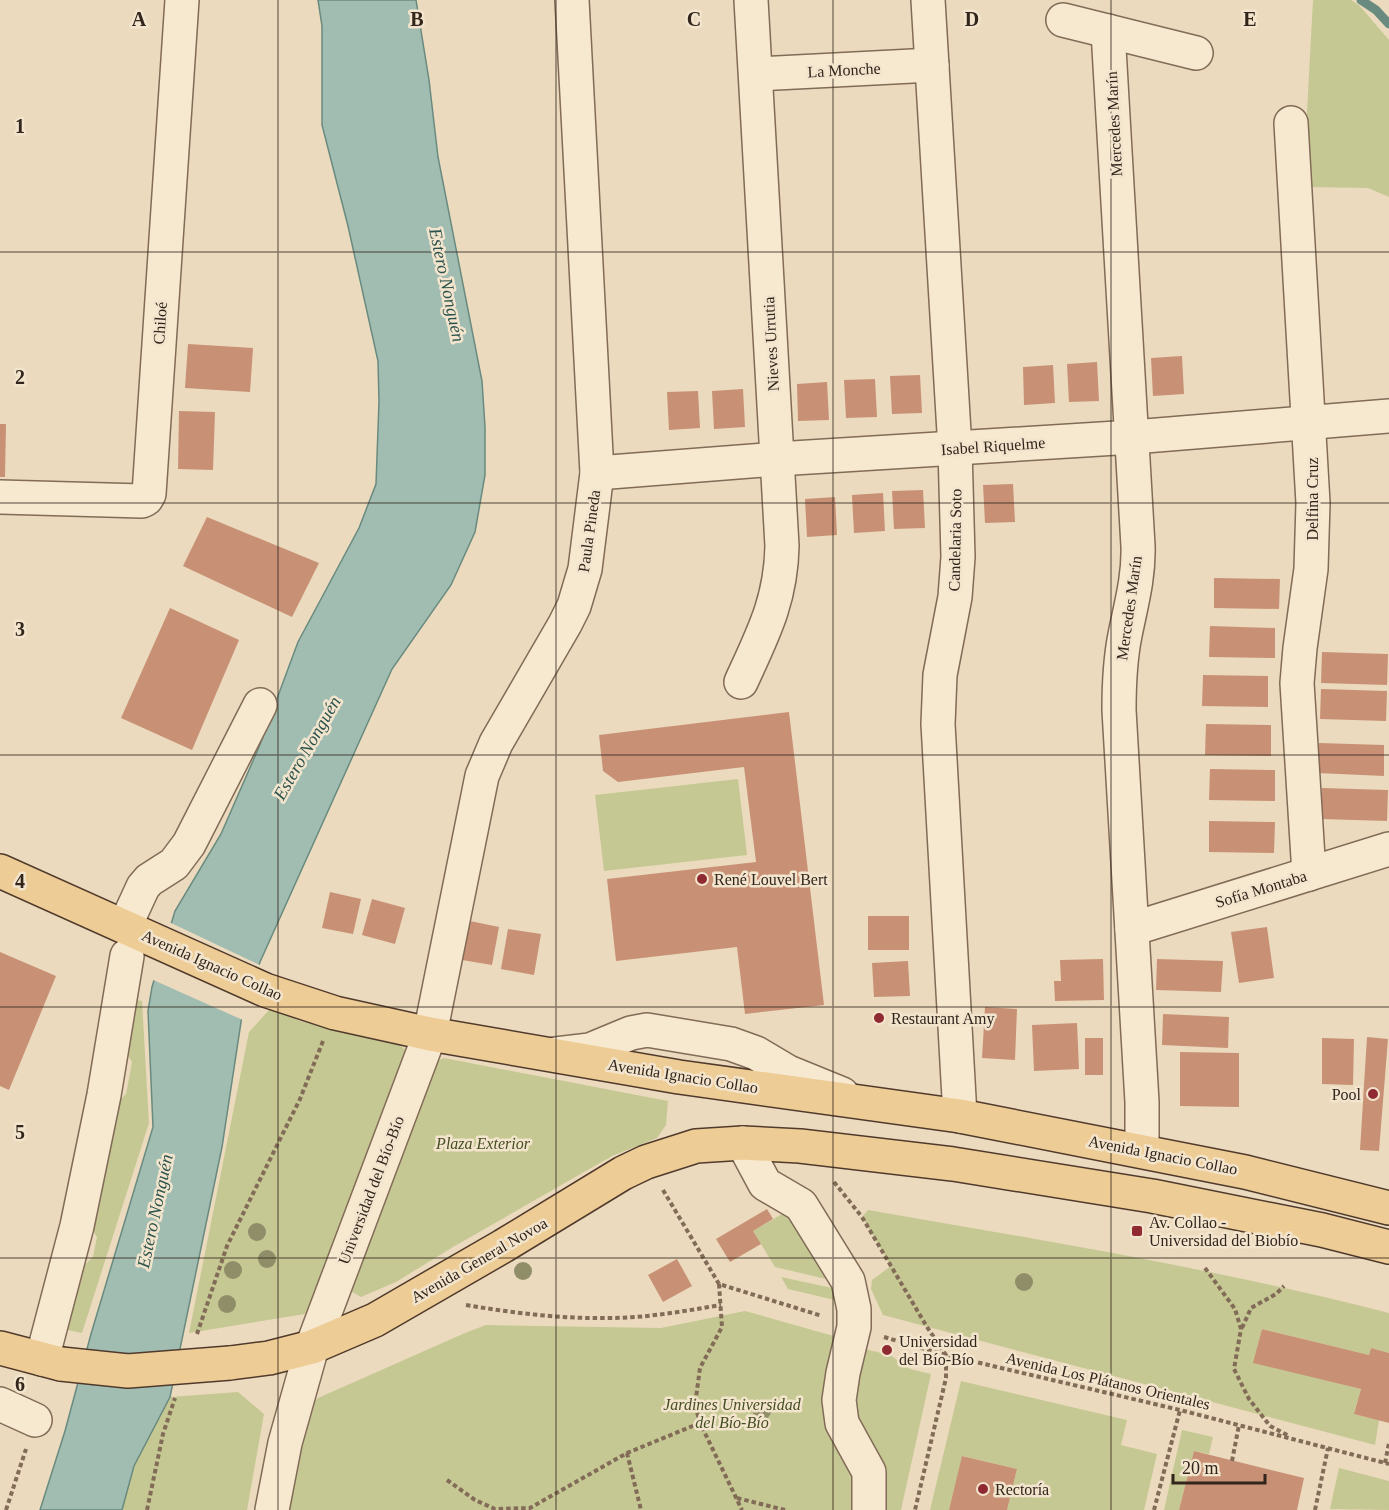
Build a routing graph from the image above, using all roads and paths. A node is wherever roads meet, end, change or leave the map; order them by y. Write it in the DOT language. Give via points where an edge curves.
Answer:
graph roads {
  1 [pos="182,0"];
  2 [pos="572,0"];
  3 [pos="751,0"];
  4 [pos="928,0"];
  5 [pos="1063,20"];
  6 [pos="1108,31"];
  7 [pos="1196,53"];
  8 [pos="932,65"];
  9 [pos="756,74"];
  10 [pos="1291,123"];
  11 [pos="1389,416"];
  12 [pos="1310,422"];
  13 [pos="1133,437"];
  14 [pos="955,448"];
  15 [pos="777,459"];
  16 [pos="597,473"];
  17 [pos="0,497"];
  18 [pos="741,682"];
  19 [pos="260,705"];
  20 [pos="1389,849"];
  21 [pos="0,871"];
  22 [pos="1309,874"];
  23 [pos="1132,929"];
  24 [pos="135,941"];
  25 [pos="430,1034"];
  26 [pos="323,1041"];
  27 [pos="960,1116"];
  28 [pos="743,1143"];
  29 [pos="800,1146"];
  30 [pos="1142,1150"];
  31 [pos="646,1162"];
  32 [pos="1389,1208"];
  33 [pos="1389,1247"];
  34 [pos="1205,1268"];
  35 [pos="719,1284"];
  36 [pos="1284,1286"];
  37 [pos="463,1305"];
  38 [pos="721,1305"];
  39 [pos="854,1327"];
  40 [pos="1241,1329"];
  41 [pos="197,1335"];
  42 [pos="312,1347"];
  43 [pos="0,1348"];
  44 [pos="946,1355"];
  45 [pos="52,1361"];
  46 [pos="178,1390"];
  47 [pos="0,1404"];
  48 [pos="1180,1410"];
  49 [pos="35,1420"];
  50 [pos="700,1423"];
  51 [pos="1239,1425"];
  52 [pos="1295,1440"];
  53 [pos="1389,1443"];
  54 [pos="1328,1448"];
  55 [pos="627,1453"];
  56 [pos="1232,1461"];
  57 [pos="1387,1463"];
  58 [pos="447,1480"];
  59 [pos="736,1498"];
  60 [pos="147,1510"];
  61 [pos="272,1510"];
  62 [pos="641,1510"];
  63 [pos="742,1510"];
  64 [pos="785,1510"];
  65 [pos="869,1510"];
  66 [pos="915,1510"];
  67 [pos="1154,1510"];
  68 [pos="1315,1510"];
  1 -- 17 [label="street, Chiloé" via="149,494 142,501"];
  2 -- 16 [label="street, Paula Pineda"];
  3 -- 9 [label="street, Nieves Urrutia"];
  4 -- 8 [label="street, Candelaria Soto"];
  5 -- 6 [label="street"];
  6 -- 7 [label="street"];
  6 -- 13 [label="street, Mercedes Marín"];
  8 -- 9 [label="street, La Monche"];
  8 -- 14 [label="street, Candelaria Soto"];
  9 -- 15 [label="street, Nieves Urrutia"];
  10 -- 12 [label="street, Delfina Cruz"];
  11 -- 12 [label="street, Isabel Riquelme"];
  12 -- 13 [label="street, Isabel Riquelme"];
  12 -- 22 [label="street, Delfina Cruz" via="1313,537 1297,683"];
  13 -- 14 [label="street, Isabel Riquelme"];
  13 -- 23 [label="street, Mercedes Marín" via="1138,562 1119,679"];
  14 -- 15 [label="street, Isabel Riquelme"];
  14 -- 27 [label="street, Candelaria Soto" via="957,578 943,652 938,724"];
  15 -- 16 [label="street, Isabel Riquelme"];
  15 -- 18 [label="street, Nieves Urrutia" via="782,546 779,588"];
  16 -- 25 [label="street, Paula Pineda" via="585,569 574,606 496,743 482,776"];
  19 -- 24 [label="street" via="189,844 174,864 143,887"];
  20 -- 22 [label="street, Sofía Montaba"];
  21 -- 24 [label="main road, Avenida Ignacio Collao"];
  22 -- 23 [label="street, Sofía Montaba"];
  23 -- 30 [label="street, Mercedes Marín"];
  24 -- 25 [label="main road, Avenida Ignacio Collao" via="335,1013"];
  24 -- 45 [label="street"];
  25 -- 27 [label="main road, Avenida Ignacio Collao" via="679,1077"];
  25 -- 42 [label="street, Universidad del Bío-Bío"];
  26 -- 41 [label="path" via="300,1099 227,1246"];
  27 -- 30 [label="main road, Avenida Ignacio Collao"];
  28 -- 29 [label="main road, Avenida General Novoa"];
  28 -- 31 [label="main road, Avenida General Novoa" via="696,1146"];
  28 -- 39 [label="street" via="765,1184 801,1205 848,1281"];
  29 -- 33 [label="main road, Avenida General Novoa" via="953,1164 1152,1196"];
  29 -- 44 [label="path" via="862,1217"];
  30 -- 32 [label="main road, Avenida Ignacio Collao"];
  31 -- 35 [label="path"];
  31 -- 42 [label="main road, Avenida General Novoa" via="394,1310"];
  34 -- 40 [label="path" via="1235,1309"];
  35 -- 38 [label="path"];
  35 -- 39 [label="path, Avenida Los Plátanos Orientales"];
  36 -- 40 [label="path" via="1251,1308"];
  37 -- 38 [label="path" via="530,1316 610,1318"];
  38 -- 50 [label="path" via="722,1327 700,1368 696,1385 695,1405"];
  39 -- 44 [label="path, Avenida Los Plátanos Orientales"];
  39 -- 65 [label="street" via="839,1400 842,1423 869,1472"];
  40 -- 52 [label="path" via="1234,1369 1249,1399 1270,1426"];
  42 -- 45 [label="main road, Avenida General Novoa, bridge" via="269,1358 128,1371"];
  42 -- 61 [label="street, Universidad del Bío-Bío" via="285,1443"];
  43 -- 45 [label="main road, Avenida General Novoa"];
  44 -- 48 [label="path, Avenida Los Plátanos Orientales"];
  44 -- 66 [label="path" via="946,1378"];
  46 -- 60 [label="path" via="163,1434"];
  47 -- 49 [label="street"];
  48 -- 51 [label="path, Avenida Los Plátanos Orientales"];
  48 -- 67 [label="path"];
  50 -- 55 [label="path"];
  50 -- 59 [label="path"];
  51 -- 52 [label="path, Avenida Los Plátanos Orientales"];
  51 -- 56 [label="path"];
  52 -- 54 [label="path, Avenida Los Plátanos Orientales"];
  53 -- 57 [label="path"];
  54 -- 57 [label="path, Avenida Los Plátanos Orientales"];
  54 -- 68 [label="path"];
  55 -- 58 [label="path" via="530,1508 495,1509"];
  55 -- 62 [label="path"];
  59 -- 63 [label="path"];
  59 -- 64 [label="path"];
}
